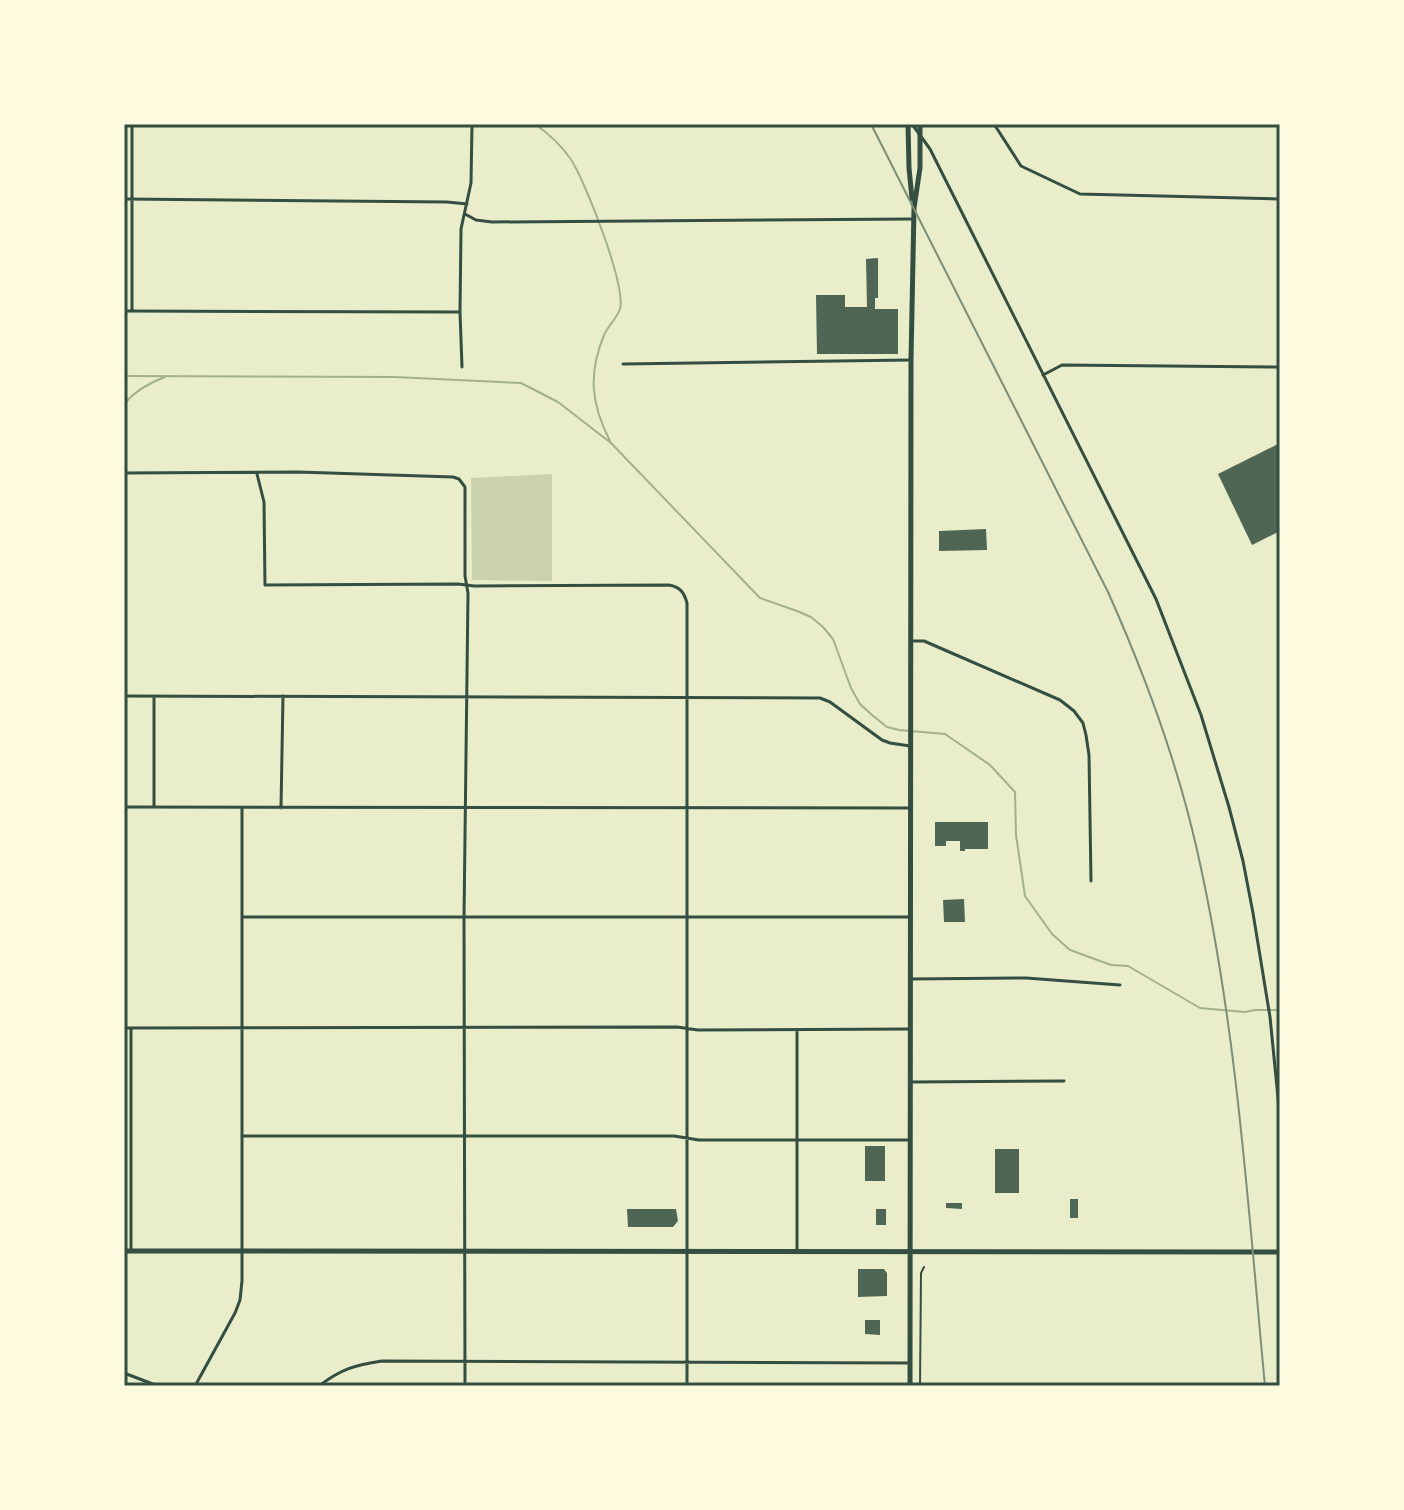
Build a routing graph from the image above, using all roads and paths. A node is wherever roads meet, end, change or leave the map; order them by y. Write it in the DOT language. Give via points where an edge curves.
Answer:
graph roads {
  1 [pos="132,124"];
  2 [pos="472,124"];
  3 [pos="910,124"];
  4 [pos="920,124"];
  5 [pos="994,124"];
  6 [pos="920,136"];
  7 [pos="124,199"];
  8 [pos="132,199"];
  9 [pos="1280,199"];
  10 [pos="467,204"];
  11 [pos="914,208"];
  12 [pos="465,214"];
  13 [pos="913,219"];
  14 [pos="124,311"];
  15 [pos="132,311"];
  16 [pos="460,312"];
  17 [pos="911,360"];
  18 [pos="623,364"];
  19 [pos="462,367"];
  20 [pos="1280,367"];
  21 [pos="1043,375"];
  22 [pos="124,473"];
  23 [pos="257,474"];
  24 [pos="467,585"];
  25 [pos="910,641"];
  26 [pos="124,696"];
  27 [pos="154,696"];
  28 [pos="283,696"];
  29 [pos="467,696"];
  30 [pos="687,697"];
  31 [pos="910,743"];
  32 [pos="124,807"];
  33 [pos="154,807"];
  34 [pos="242,808"];
  35 [pos="281,808"];
  36 [pos="466,808"];
  37 [pos="910,808"];
  38 [pos="687,809"];
  39 [pos="1091,881"];
  40 [pos="243,917"];
  41 [pos="688,917"];
  42 [pos="910,917"];
  43 [pos="464,918"];
  44 [pos="910,979"];
  45 [pos="1120,985"];
  46 [pos="242,1026"];
  47 [pos="465,1027"];
  48 [pos="124,1028"];
  49 [pos="131,1028"];
  50 [pos="687,1028"];
  51 [pos="909,1029"];
  52 [pos="797,1030"];
  53 [pos="1064,1081"];
  54 [pos="909,1082"];
  55 [pos="1280,1118"];
  56 [pos="242,1136"];
  57 [pos="465,1136"];
  58 [pos="687,1138"];
  59 [pos="798,1140"];
  60 [pos="909,1140"];
  61 [pos="127,1251"];
  62 [pos="243,1251"];
  63 [pos="465,1251"];
  64 [pos="688,1251"];
  65 [pos="797,1252"];
  66 [pos="910,1252"];
  67 [pos="1280,1252"];
  68 [pos="924,1267"];
  69 [pos="465,1361"];
  70 [pos="687,1363"];
  71 [pos="910,1363"];
  72 [pos="124,1373"];
  73 [pos="158,1386"];
  74 [pos="195,1386"];
  75 [pos="319,1386"];
  76 [pos="465,1386"];
  77 [pos="687,1386"];
  78 [pos="910,1386"];
  79 [pos="920,1386"];
  1 -- 8 [label="street"];
  2 -- 10 [label="street"];
  3 -- 6 [label="street"];
  3 -- 11 [label="main road"];
  4 -- 6 [label="main road"];
  5 -- 9 [label="street" via="1021,166 1080,194"];
  6 -- 11 [label="main road"];
  6 -- 21 [label="street"];
  7 -- 8 [label="street"];
  8 -- 10 [label="street"];
  8 -- 15 [label="street"];
  10 -- 12 [label="street"];
  11 -- 13 [label="main road"];
  12 -- 13 [label="street" via="482,221"];
  12 -- 16 [label="street"];
  13 -- 17 [label="main road"];
  14 -- 15 [label="street"];
  15 -- 16 [label="street"];
  16 -- 19 [label="street"];
  17 -- 18 [label="street"];
  17 -- 25 [label="main road"];
  20 -- 21 [label="street" via="1062,365"];
  21 -- 55 [label="street" via="1156,599 1201,715 1243,861 1268,1000"];
  22 -- 23 [label="street"];
  23 -- 24 [label="street" via="453,477 463,482"];
  23 -- 24 [label="street" via="264,502 265,585"];
  24 -- 29 [label="street"];
  24 -- 30 [label="street" via="681,589 687,603"];
  25 -- 31 [label="main road"];
  25 -- 39 [label="street" via="937,646 1074,711 1083,723 1089,755"];
  26 -- 27 [label="street"];
  27 -- 28 [label="street"];
  27 -- 33 [label="street"];
  28 -- 29 [label="street"];
  28 -- 35 [label="street"];
  29 -- 30 [label="street"];
  29 -- 36 [label="street"];
  30 -- 31 [label="street" via="820,698 882,740"];
  30 -- 38 [label="street"];
  31 -- 37 [label="main road"];
  32 -- 33 [label="street"];
  33 -- 34 [label="street"];
  34 -- 35 [label="street"];
  34 -- 40 [label="street"];
  35 -- 36 [label="street"];
  36 -- 38 [label="street"];
  36 -- 43 [label="street"];
  37 -- 38 [label="street"];
  37 -- 42 [label="main road"];
  38 -- 41 [label="street"];
  40 -- 43 [label="street"];
  40 -- 46 [label="street"];
  41 -- 42 [label="street"];
  41 -- 43 [label="street"];
  41 -- 50 [label="street"];
  42 -- 44 [label="main road"];
  43 -- 47 [label="street"];
  44 -- 45 [label="street" via="1026,978"];
  44 -- 51 [label="main road"];
  46 -- 47 [label="street"];
  46 -- 49 [label="street"];
  46 -- 56 [label="street"];
  47 -- 50 [label="street"];
  47 -- 57 [label="street"];
  48 -- 49 [label="street"];
  49 -- 61 [label="street"];
  50 -- 52 [label="street"];
  50 -- 58 [label="street"];
  51 -- 52 [label="street"];
  51 -- 54 [label="main road"];
  52 -- 59 [label="street"];
  53 -- 54 [label="street"];
  54 -- 60 [label="main road"];
  56 -- 57 [label="street"];
  56 -- 62 [label="street"];
  57 -- 58 [label="street"];
  57 -- 63 [label="street"];
  58 -- 59 [label="street"];
  58 -- 64 [label="street"];
  59 -- 60 [label="street"];
  59 -- 65 [label="street"];
  60 -- 66 [label="main road"];
  61 -- 62 [label="main road"];
  62 -- 63 [label="main road"];
  62 -- 74 [label="street" via="240,1300"];
  63 -- 64 [label="main road"];
  63 -- 69 [label="street"];
  64 -- 65 [label="main road"];
  64 -- 70 [label="street"];
  65 -- 66 [label="main road"];
  66 -- 67 [label="main road"];
  66 -- 71 [label="main road"];
  68 -- 79 [label="path"];
  69 -- 70 [label="street"];
  69 -- 75 [label="street" via="358,1364"];
  69 -- 76 [label="street"];
  70 -- 71 [label="street"];
  70 -- 77 [label="street"];
  71 -- 78 [label="main road"];
  72 -- 73 [label="street"];
}
